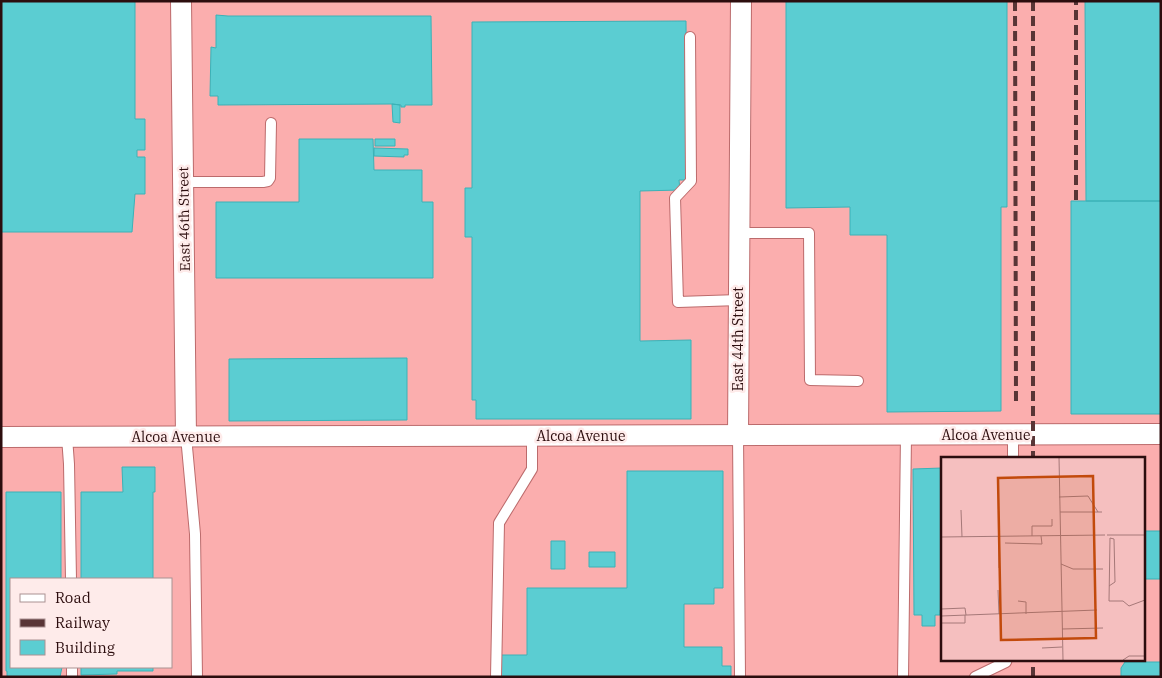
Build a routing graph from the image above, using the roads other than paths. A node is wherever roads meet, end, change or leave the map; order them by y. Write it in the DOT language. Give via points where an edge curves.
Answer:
graph roads {
  1 [pos="181,1"];
  2 [pos="741,1"];
  3 [pos="690,37"];
  4 [pos="271,123"];
  5 [pos="184,182"];
  6 [pos="739,233"];
  7 [pos="739,300"];
  8 [pos="858,381"];
  9 [pos="1161,434"];
  10 [pos="738,435"];
  11 [pos="906,435"];
  12 [pos="1013,435"];
  13 [pos="186,436"];
  14 [pos="532,436"];
  15 [pos="1,437"];
  16 [pos="67,437"];
  17 [pos="1013,457"];
  18 [pos="71,578"];
  19 [pos="1007,660"];
  20 [pos="196,677"];
  21 [pos="496,677"];
  22 [pos="740,677"];
  23 [pos="903,677"];
  24 [pos="975,677"];
  1 -- 5 [label="street, East 46th Street"];
  2 -- 6 [label="street, East 44th Street"];
  3 -- 7 [label="lane" via="691,181 675,198 678,302"];
  4 -- 5 [label="lane" via="268,181"];
  5 -- 13 [label="street, East 46th Street"];
  6 -- 7 [label="street, East 44th Street"];
  6 -- 8 [label="lane" via="809,233 810,380"];
  7 -- 10 [label="street, East 44th Street"];
  9 -- 12 [label="street, Alcoa Avenue"];
  10 -- 11 [label="street, Alcoa Avenue"];
  10 -- 14 [label="street, Alcoa Avenue"];
  10 -- 22 [label="lane, East 44th Street"];
  11 -- 12 [label="street, Alcoa Avenue"];
  11 -- 23 [label="lane"];
  12 -- 17 [label="lane"];
  13 -- 14 [label="street, Alcoa Avenue"];
  13 -- 16 [label="street, Alcoa Avenue"];
  13 -- 20 [label="lane" via="194,534"];
  14 -- 21 [label="lane" via="532,469 499,523"];
  15 -- 16 [label="street, Alcoa Avenue"];
  16 -- 18 [label="lane"];
  19 -- 24 [label="lane"];
}
